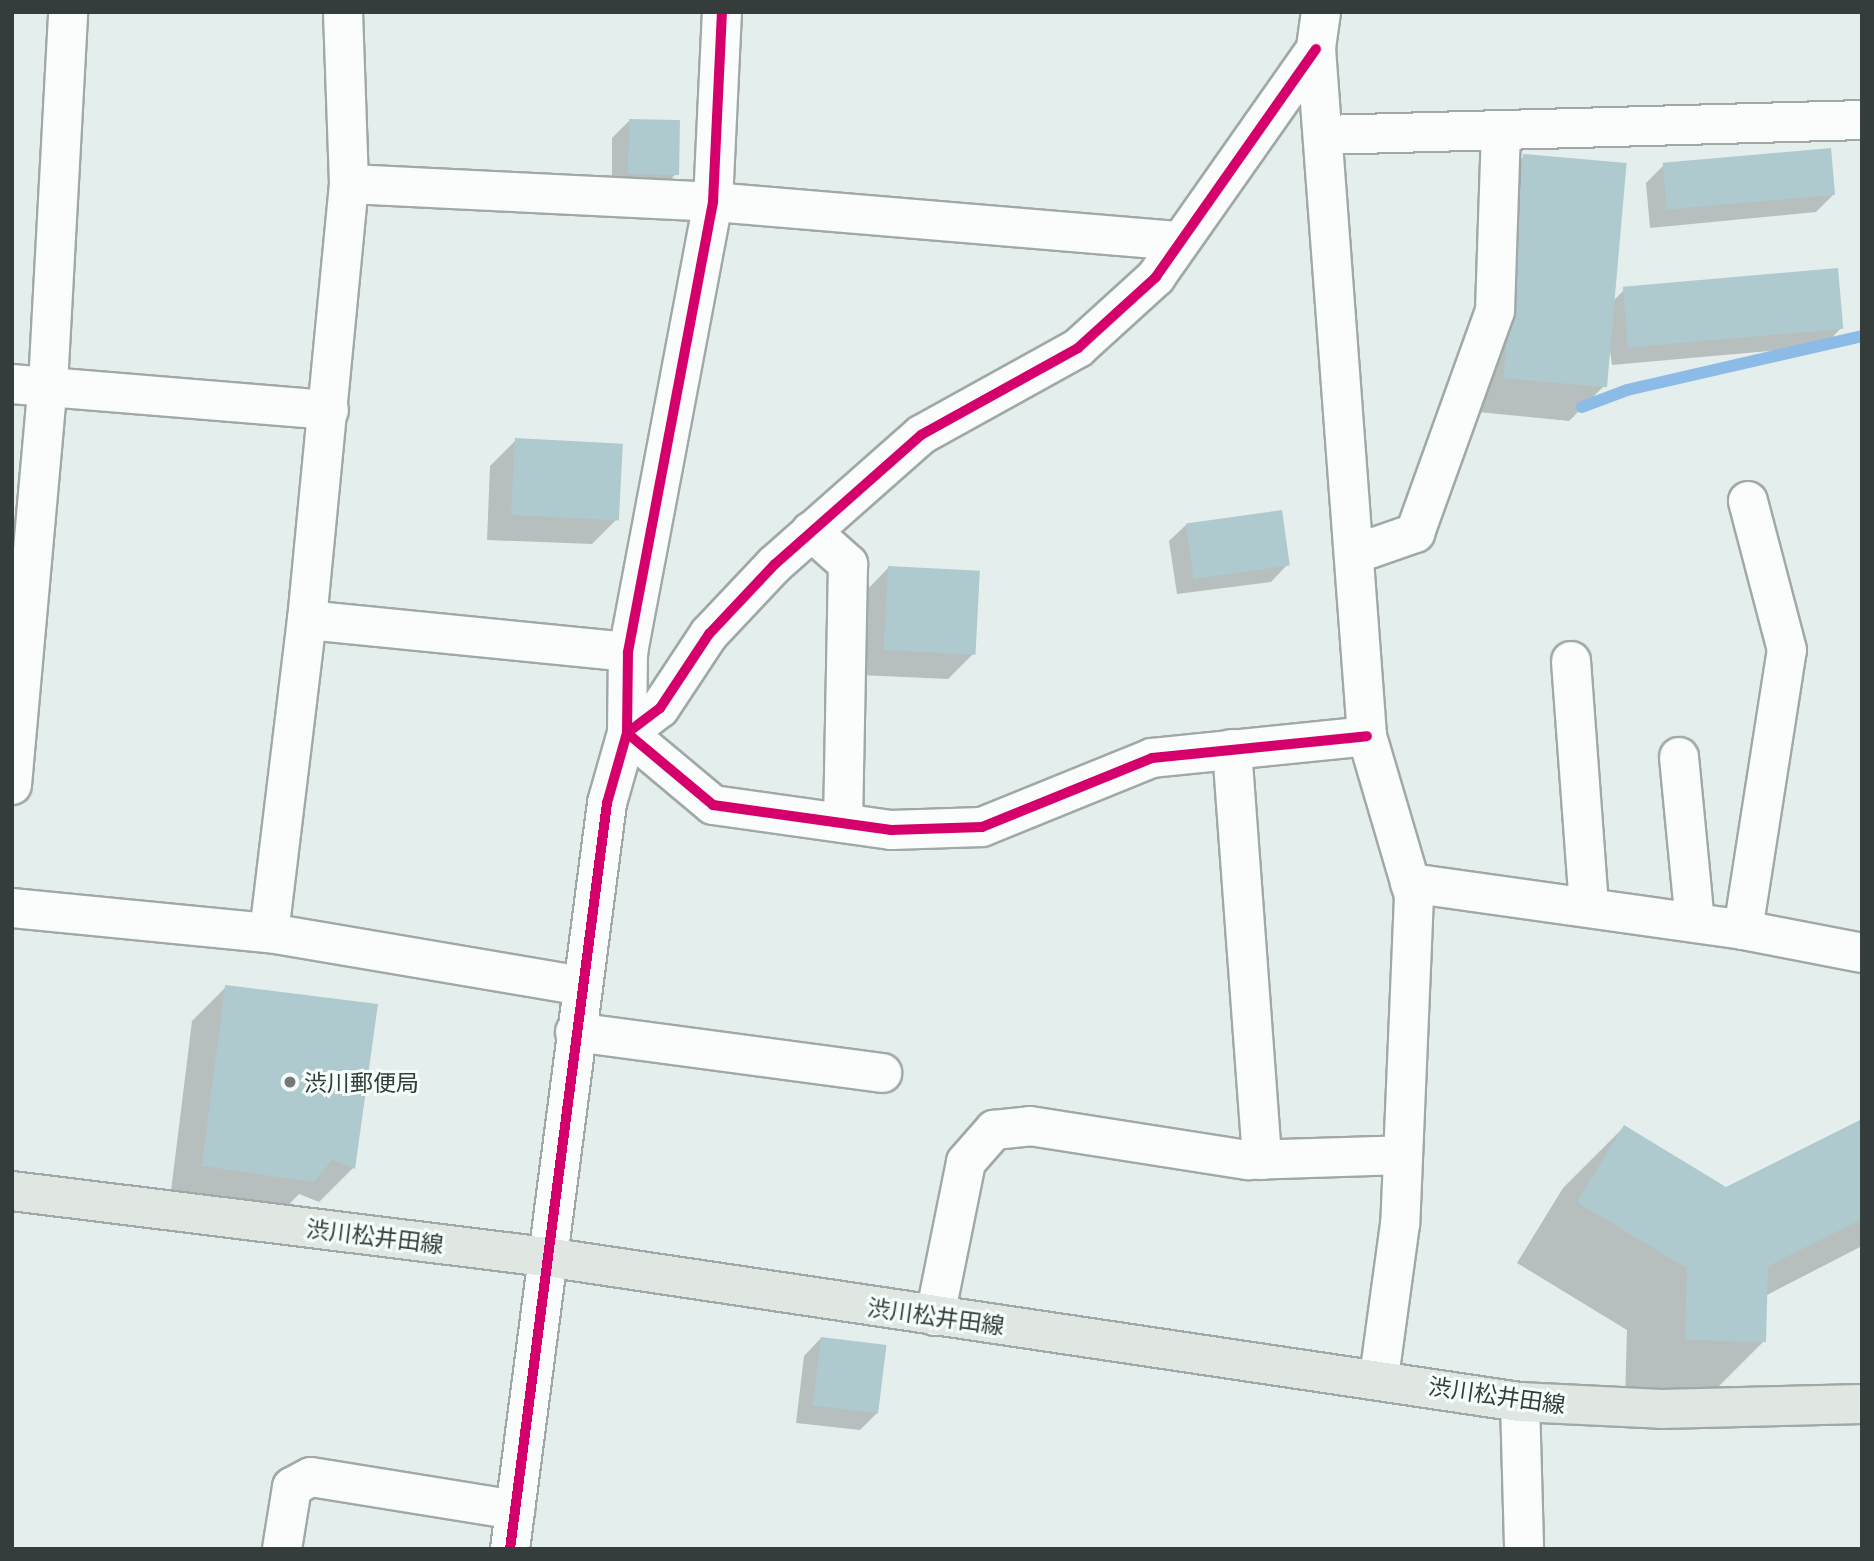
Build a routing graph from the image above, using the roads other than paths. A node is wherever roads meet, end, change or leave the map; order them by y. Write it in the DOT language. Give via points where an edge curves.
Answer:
graph roads {
  1 [pos="68,12"];
  2 [pos="343,12"];
  3 [pos="722,12"];
  4 [pos="1319,31"];
  5 [pos="1862,120"];
  6 [pos="1501,131"];
  7 [pos="1323,135"];
  8 [pos="349,184"];
  9 [pos="713,202"];
  10 [pos="1178,241"];
  11 [pos="30,385"];
  12 [pos="329,410"];
  13 [pos="1748,500"];
  14 [pos="811,531"];
  15 [pos="1355,554"];
  16 [pos="307,620"];
  17 [pos="628,652"];
  18 [pos="1571,661"];
  19 [pos="627,733"];
  20 [pos="1367,736"];
  21 [pos="1232,750"];
  22 [pos="1679,757"];
  23 [pos="12,785"];
  24 [pos="843,823"];
  25 [pos="1410,883"];
  26 [pos="1589,906"];
  27 [pos="12,908"];
  28 [pos="1695,922"];
  29 [pos="1742,930"];
  30 [pos="269,933"];
  31 [pos="1862,953"];
  32 [pos="581,986"];
  33 [pos="575,1032"];
  34 [pos="882,1073"];
  35 [pos="1403,1155"];
  36 [pos="1262,1160"];
  37 [pos="12,1191"];
  38 [pos="546,1257"];
  39 [pos="935,1316"];
  40 [pos="1378,1378"];
  41 [pos="1520,1402"];
  42 [pos="1862,1404"];
  43 [pos="516,1510"];
  44 [pos="282,1549"];
  45 [pos="510,1549"];
  46 [pos="1524,1549"];
  1 -- 11 [label="street"];
  2 -- 8 [label="street"];
  3 -- 9 [label="street"];
  4 -- 7 [label="street"];
  4 -- 10 [label="street"];
  5 -- 6 [label="street"];
  6 -- 7 [label="street"];
  6 -- 15 [label="street" via="1495,311 1415,533"];
  7 -- 15 [label="street"];
  8 -- 9 [label="street"];
  8 -- 12 [label="street"];
  9 -- 10 [label="street"];
  9 -- 17 [label="street"];
  10 -- 14 [label="street" via="1156,277 1078,348 921,435"];
  11 -- 12 [label="street"];
  11 -- 23 [label="street"];
  12 -- 16 [label="street"];
  13 -- 29 [label="street" via="1787,650"];
  14 -- 19 [label="street" via="709,634 660,708"];
  14 -- 24 [label="street" via="848,564"];
  15 -- 20 [label="street"];
  16 -- 17 [label="street"];
  16 -- 30 [label="street"];
  17 -- 19 [label="street"];
  18 -- 26 [label="street"];
  19 -- 24 [label="street" via="713,805"];
  19 -- 32 [label="street" via="607,803"];
  20 -- 21 [label="street"];
  20 -- 25 [label="street"];
  21 -- 24 [label="street" via="1152,758 982,827 891,830"];
  21 -- 36 [label="street"];
  22 -- 28 [label="street"];
  25 -- 26 [label="street"];
  25 -- 35 [label="street"];
  26 -- 28 [label="street"];
  27 -- 30 [label="street"];
  28 -- 29 [label="street"];
  29 -- 31 [label="street"];
  30 -- 32 [label="street"];
  32 -- 33 [label="street"];
  33 -- 34 [label="street"];
  33 -- 38 [label="street"];
  35 -- 36 [label="street"];
  35 -- 40 [label="street"];
  36 -- 39 [label="street" via="1030,1126 994,1130 966,1162"];
  37 -- 38 [label="main road, 渋川松井田線"];
  38 -- 39 [label="main road, 渋川松井田線"];
  38 -- 43 [label="street"];
  39 -- 40 [label="main road, 渋川松井田線"];
  40 -- 41 [label="main road, 渋川松井田線"];
  41 -- 42 [label="main road, 渋川松井田線" via="1661,1409"];
  41 -- 46 [label="street"];
  43 -- 44 [label="street" via="303,1478 292,1487"];
  43 -- 45 [label="street"];
}
